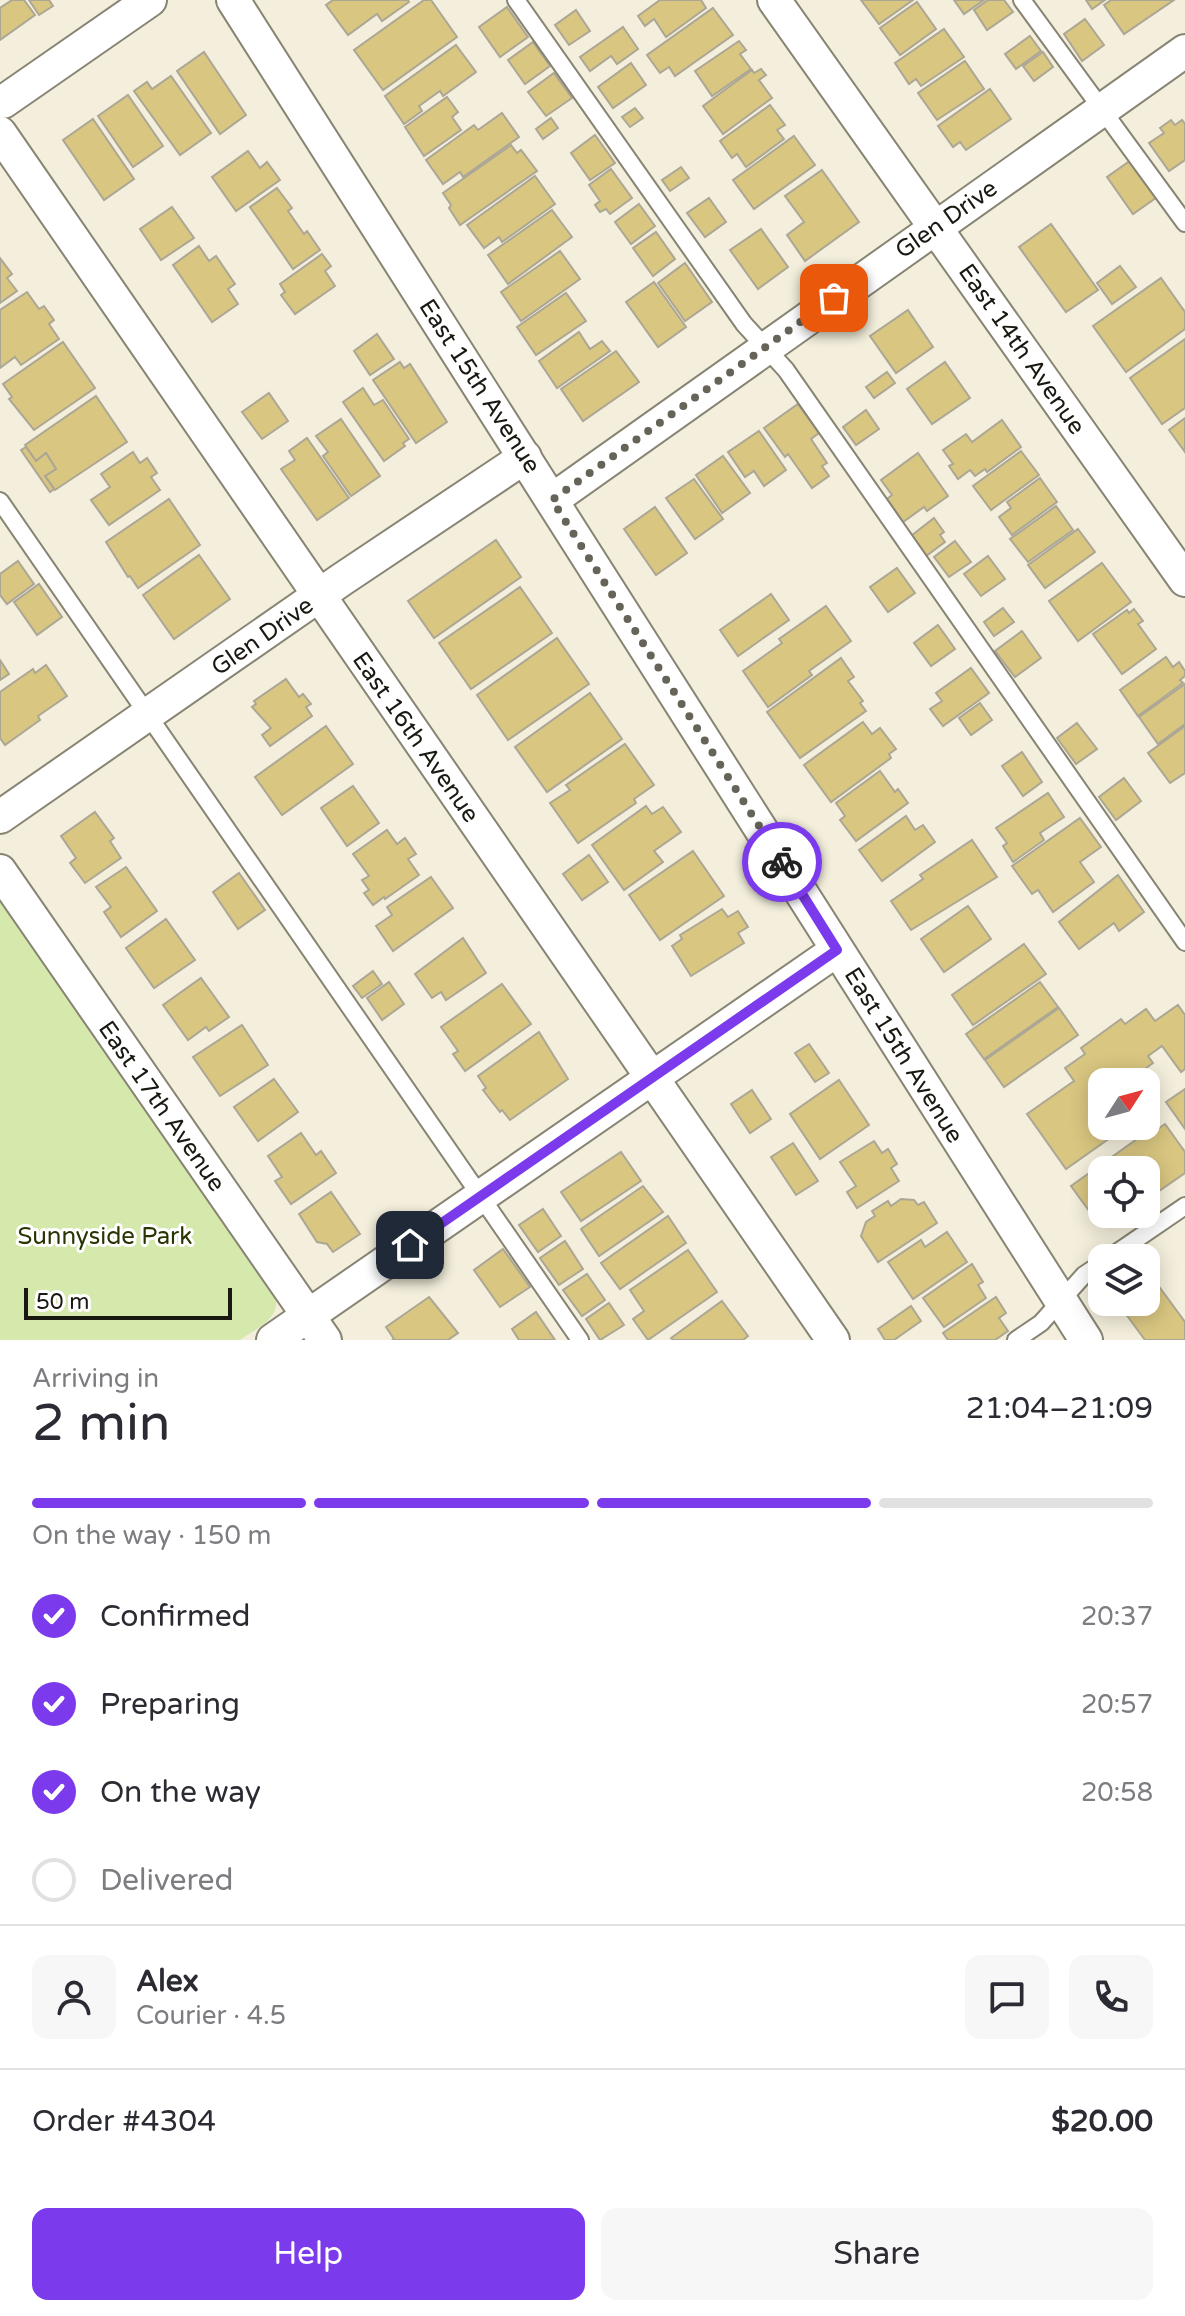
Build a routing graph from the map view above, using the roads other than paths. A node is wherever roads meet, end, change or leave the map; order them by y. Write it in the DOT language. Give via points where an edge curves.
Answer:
graph roads {
  1 [pos="150,0"];
  2 [pos="516,0"];
  3 [pos="774,0"];
  4 [pos="1022,0"];
  5 [pos="235,1"];
  6 [pos="1185,51"];
  7 [pos="1102,108"];
  8 [pos="1,115"];
  9 [pos="1185,223"];
  10 [pos="936,227"];
  11 [pos="765,347"];
  12 [pos="525,457"];
  13 [pos="552,500"];
  14 [pos="0,501"];
  15 [pos="1185,580"];
  16 [pos="318,596"];
  17 [pos="149,714"];
  18 [pos="0,817"];
  19 [pos="0,871"];
  20 [pos="1185,942"];
  21 [pos="837,950"];
  22 [pos="653,1078"];
  23 [pos="481,1197"];
  24 [pos="1185,1206"];
  25 [pos="1129,1244"];
  26 [pos="1088,1272"];
  27 [pos="1061,1301"];
  28 [pos="316,1327"];
  29 [pos="273,1340"];
  30 [pos="580,1340"];
  31 [pos="833,1340"];
  32 [pos="1016,1340"];
  33 [pos="1086,1340"];
  1 -- 8 [label="street"];
  2 -- 11 [label="lane"];
  3 -- 10 [label="street, East 14th Avenue"];
  4 -- 7 [label="lane"];
  5 -- 12 [label="street, East 15th Avenue"];
  6 -- 7 [label="street, Glen Drive"];
  7 -- 9 [label="lane"];
  7 -- 10 [label="street, Glen Drive"];
  8 -- 16 [label="street, East 16th Avenue"];
  10 -- 11 [label="street, Glen Drive"];
  10 -- 15 [label="street, East 14th Avenue"];
  11 -- 13 [label="street, Glen Drive"];
  11 -- 20 [label="lane"];
  12 -- 13 [label="street, East 15th Avenue"];
  12 -- 16 [label="street, Glen Drive"];
  13 -- 21 [label="street, East 15th Avenue"];
  14 -- 17 [label="lane"];
  16 -- 17 [label="street, Glen Drive"];
  16 -- 22 [label="street, East 16th Avenue"];
  17 -- 18 [label="street, Glen Drive"];
  17 -- 23 [label="lane"];
  19 -- 28 [label="street, East 17th Avenue"];
  21 -- 22 [label="street"];
  21 -- 27 [label="street, East 15th Avenue"];
  22 -- 23 [label="street"];
  22 -- 31 [label="street, East 16th Avenue"];
  23 -- 28 [label="street"];
  23 -- 30 [label="lane"];
  24 -- 25 [label="lane"];
  26 -- 27 [label="lane"];
  27 -- 32 [label="lane"];
  27 -- 33 [label="street, East 15th Avenue"];
  28 -- 29 [label="street"];
}
